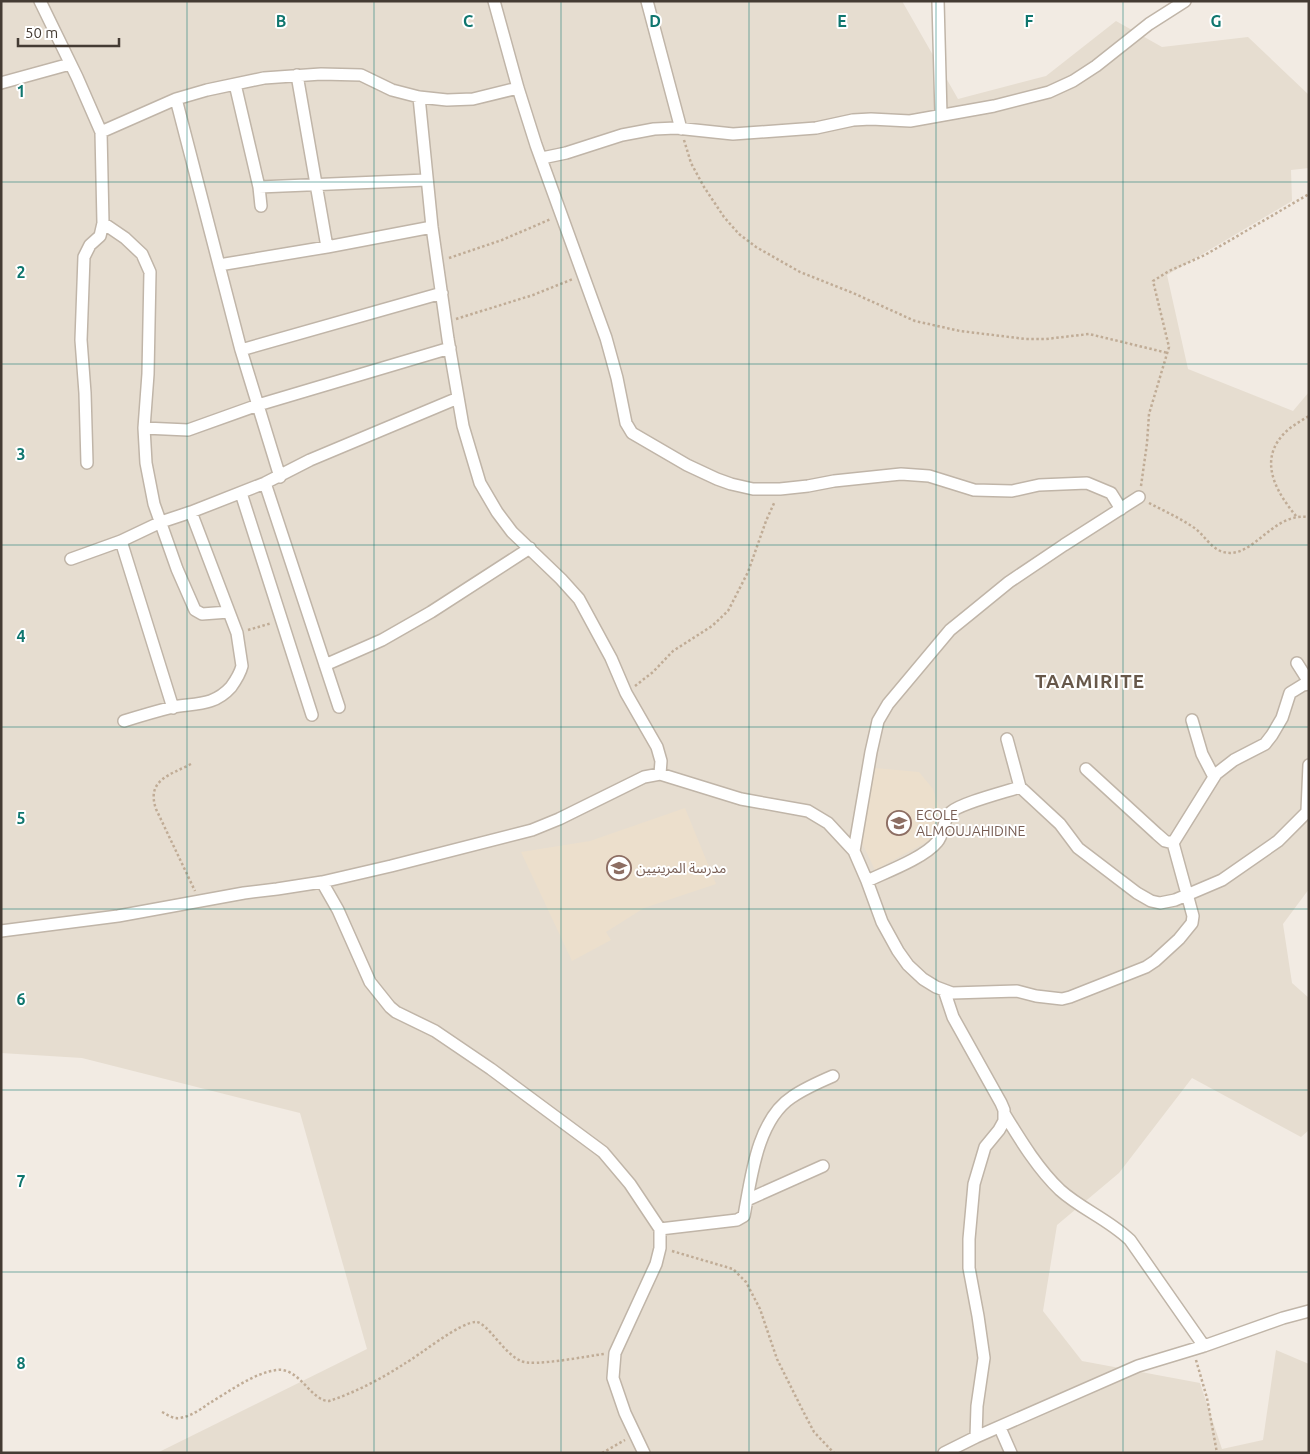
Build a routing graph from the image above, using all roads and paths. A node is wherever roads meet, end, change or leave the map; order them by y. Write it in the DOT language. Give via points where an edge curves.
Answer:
graph roads {
  1 [pos="40,1"];
  2 [pos="494,1"];
  3 [pos="647,1"];
  4 [pos="938,1"];
  5 [pos="1185,1"];
  6 [pos="70,64"];
  7 [pos="297,75"];
  8 [pos="1,83"];
  9 [pos="235,84"];
  10 [pos="518,88"];
  11 [pos="419,97"];
  12 [pos="176,99"];
  13 [pos="941,115"];
  14 [pos="682,129"];
  15 [pos="101,132"];
  16 [pos="542,158"];
  17 [pos="426,180"];
  18 [pos="316,184"];
  19 [pos="259,186"];
  20 [pos="1309,194"];
  21 [pos="261,206"];
  22 [pos="562,215"];
  23 [pos="103,224"];
  24 [pos="432,226"];
  25 [pos="327,247"];
  26 [pos="437,262"];
  27 [pos="218,265"];
  28 [pos="584,274"];
  29 [pos="442,293"];
  30 [pos="447,322"];
  31 [pos="450,348"];
  32 [pos="241,350"];
  33 [pos="1168,353"];
  34 [pos="458,398"];
  35 [pos="258,405"];
  36 [pos="1309,416"];
  37 [pos="144,428"];
  38 [pos="87,464"];
  39 [pos="280,476"];
  40 [pos="265,483"];
  41 [pos="780,489"];
  42 [pos="240,493"];
  43 [pos="1139,497"];
  44 [pos="1121,509"];
  45 [pos="192,512"];
  46 [pos="1296,516"];
  47 [pos="1309,517"];
  48 [pos="160,522"];
  49 [pos="121,540"];
  50 [pos="530,548"];
  51 [pos="71,559"];
  52 [pos="229,612"];
  53 [pos="281,620"];
  54 [pos="237,633"];
  55 [pos="1297,663"];
  56 [pos="326,665"];
  57 [pos="1309,683"];
  58 [pos="626,693"];
  59 [pos="339,707"];
  60 [pos="173,708"];
  61 [pos="312,715"];
  62 [pos="124,720"];
  63 [pos="1192,720"];
  64 [pos="1007,739"];
  65 [pos="191,764"];
  66 [pos="1309,765"];
  67 [pos="1086,769"];
  68 [pos="660,774"];
  69 [pos="1214,777"];
  70 [pos="1020,787"];
  71 [pos="1308,810"];
  72 [pos="1173,842"];
  73 [pos="854,852"];
  74 [pos="867,881"];
  75 [pos="322,882"];
  76 [pos="1187,896"];
  77 [pos="200,902"];
  78 [pos="1,931"];
  79 [pos="944,990"];
  80 [pos="833,1076"];
  81 [pos="1005,1115"];
  82 [pos="823,1166"];
  83 [pos="747,1200"];
  84 [pos="660,1229"];
  85 [pos="660,1248"];
  86 [pos="1309,1311"];
  87 [pos="1199,1347"];
  88 [pos="615,1353"];
  89 [pos="162,1412"];
  90 [pos="1000,1428"];
  91 [pos="635,1434"];
  92 [pos="976,1437"];
  93 [pos="602,1453"];
  94 [pos="644,1453"];
  95 [pos="834,1453"];
  96 [pos="944,1453"];
  97 [pos="1011,1453"];
  98 [pos="1217,1453"];
  1 -- 6 [label="street"];
  2 -- 10 [label="street"];
  3 -- 14 [label="street"];
  4 -- 13 [label="street"];
  5 -- 13 [label="street" via="1149,24 1096,66 1049,92"];
  6 -- 8 [label="street"];
  6 -- 15 [label="street"];
  7 -- 9 [label="street"];
  7 -- 11 [label="street" via="361,75 392,90"];
  7 -- 18 [label="street"];
  9 -- 12 [label="street"];
  9 -- 19 [label="street"];
  10 -- 11 [label="street" via="473,99"];
  10 -- 16 [label="street"];
  11 -- 17 [label="street"];
  12 -- 15 [label="street"];
  12 -- 27 [label="street"];
  13 -- 14 [label="street" via="910,121 853,120 816,128 733,134"];
  14 -- 16 [label="street" via="654,129 622,135"];
  14 -- 33 [label="path" via="691,163 724,217 756,247 800,272 915,321 960,331 1026,339 1089,334"];
  15 -- 23 [label="street"];
  16 -- 22 [label="street"];
  17 -- 18 [label="street"];
  17 -- 24 [label="street"];
  18 -- 19 [label="street"];
  18 -- 25 [label="street"];
  19 -- 21 [label="street"];
  20 -- 33 [label="path" via="1153,281 1168,337"];
  22 -- 26 [label="path"];
  22 -- 28 [label="street"];
  23 -- 37 [label="street" via="142,254 150,272"];
  23 -- 38 [label="street" via="100,236 84,257 81,340"];
  24 -- 25 [label="street"];
  24 -- 26 [label="street"];
  25 -- 27 [label="street"];
  26 -- 29 [label="street"];
  27 -- 32 [label="street"];
  28 -- 30 [label="path" via="534,295"];
  28 -- 41 [label="street" via="606,338 626,423 632,433 688,465 731,484 753,489"];
  29 -- 30 [label="street"];
  29 -- 32 [label="street"];
  30 -- 31 [label="street"];
  31 -- 34 [label="street"];
  31 -- 35 [label="street"];
  32 -- 35 [label="street"];
  33 -- 43 [label="path" via="1149,414"];
  34 -- 39 [label="street" via="310,460"];
  34 -- 50 [label="street" via="480,483 496,512"];
  35 -- 37 [label="street" via="188,430"];
  35 -- 39 [label="street"];
  36 -- 46 [label="path" via="1281,437 1270,467 1281,497"];
  37 -- 48 [label="street" via="146,463"];
  39 -- 40 [label="street"];
  40 -- 42 [label="street"];
  40 -- 56 [label="street"];
  41 -- 44 [label="street" via="901,474 929,476 974,490 1012,491 1039,485 1086,483 1111,493"];
  41 -- 58 [label="path" via="748,572 728,611 712,626 673,651"];
  42 -- 45 [label="street"];
  42 -- 53 [label="street"];
  43 -- 44 [label="street"];
  43 -- 46 [label="path" via="1194,528 1220,551 1235,553"];
  44 -- 73 [label="street" via="1010,582 950,630 888,704 878,721"];
  45 -- 48 [label="street"];
  45 -- 52 [label="street"];
  46 -- 47 [label="path"];
  48 -- 49 [label="street"];
  48 -- 52 [label="street" via="195,610 202,614"];
  49 -- 51 [label="street"];
  49 -- 60 [label="street"];
  50 -- 56 [label="street" via="431,612 382,640"];
  50 -- 58 [label="street" via="579,599"];
  52 -- 54 [label="street"];
  53 -- 54 [label="path"];
  53 -- 61 [label="street"];
  54 -- 60 [label="street" via="242,666 233,684 216,700"];
  55 -- 57 [label="street"];
  56 -- 59 [label="street"];
  57 -- 69 [label="street" via="1290,693 1282,718 1265,744 1222,768"];
  58 -- 68 [label="street" via="657,747"];
  60 -- 62 [label="street"];
  63 -- 69 [label="street" via="1202,754"];
  64 -- 70 [label="street"];
  65 -- 77 [label="path" via="158,783 153,795 156,809"];
  66 -- 71 [label="street"];
  67 -- 72 [label="street" via="1156,834 1165,841"];
  68 -- 73 [label="street" via="741,799 808,811 828,823"];
  68 -- 75 [label="street" via="644,777 532,830"];
  69 -- 72 [label="street"];
  70 -- 74 [label="street" via="958,808 946,817 940,839 934,846"];
  70 -- 76 [label="street" via="1060,824 1078,848 1137,893 1160,903"];
  71 -- 76 [label="street" via="1278,841 1222,880"];
  72 -- 76 [label="street"];
  73 -- 74 [label="street"];
  74 -- 79 [label="street" via="882,922 898,952 923,979"];
  75 -- 77 [label="street"];
  75 -- 84 [label="street" via="366,974 390,1007 436,1031 603,1152 630,1184"];
  76 -- 79 [label="street" via="1192,923 1164,954 1146,967 1070,997 1036,996 1017,991 963,994"];
  77 -- 78 [label="street"];
  79 -- 81 [label="street" via="953,1017"];
  80 -- 83 [label="street" via="790,1097 776,1111 762,1139"];
  81 -- 87 [label="street" via="1040,1167 1061,1191 1130,1240"];
  81 -- 92 [label="street" via="999,1130 984,1148 974,1184 969,1239 969,1268 984,1358"];
  82 -- 83 [label="street"];
  83 -- 84 [label="street" via="744,1216 737,1220"];
  84 -- 85 [label="street"];
  85 -- 88 [label="street" via="656,1264"];
  85 -- 95 [label="path" via="733,1269 746,1282 803,1411 814,1432"];
  86 -- 87 [label="street"];
  87 -- 90 [label="street" via="1129,1370"];
  87 -- 98 [label="path"];
  88 -- 89 [label="path" via="560,1361 522,1362 503,1348 486,1326 474,1321 403,1365 329,1401 319,1397 289,1371 280,1369 257,1376 194,1413 178,1418"];
  88 -- 91 [label="street" via="613,1378"];
  90 -- 92 [label="street"];
  90 -- 97 [label="street"];
  91 -- 93 [label="path"];
  91 -- 94 [label="street"];
  92 -- 96 [label="street"];
}
